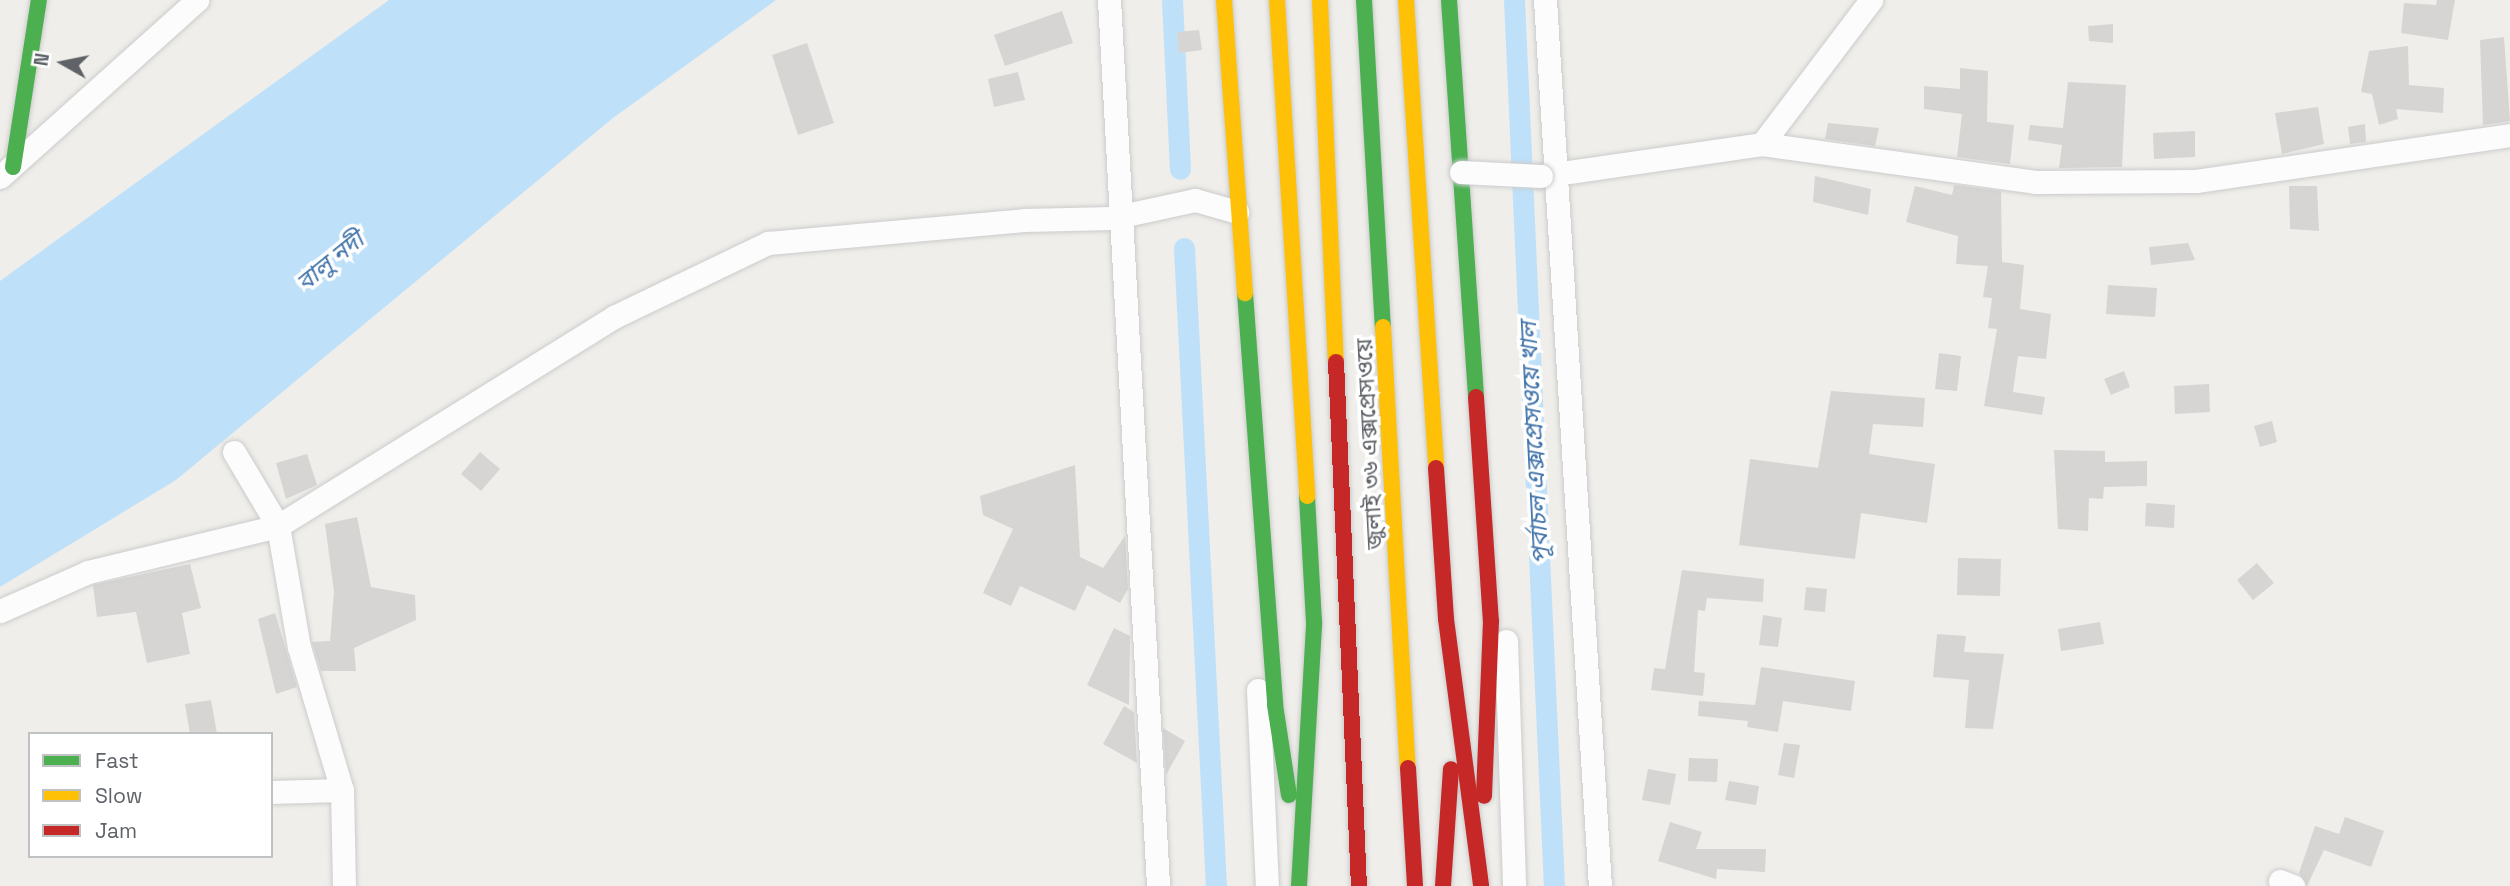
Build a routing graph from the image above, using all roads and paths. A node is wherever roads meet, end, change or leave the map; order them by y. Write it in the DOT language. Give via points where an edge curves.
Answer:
graph roads {
  1 [pos="39,0"];
  2 [pos="197,0"];
  3 [pos="1109,0"];
  4 [pos="1212,0"];
  5 [pos="1224,0"];
  6 [pos="1277,0"];
  7 [pos="1320,0"];
  8 [pos="1364,0"];
  9 [pos="1405,0"];
  10 [pos="1449,0"];
  11 [pos="1465,0"];
  12 [pos="1545,0"];
  13 [pos="1871,0"];
  14 [pos="2510,135"];
  15 [pos="1762,144"];
  16 [pos="6,172"];
  17 [pos="1468,172"];
  18 [pos="1549,176"];
  19 [pos="1232,209"];
  20 [pos="1121,216"];
  21 [pos="234,452"];
  22 [pos="278,527"];
  23 [pos="0,611"];
  24 [pos="1314,622"];
  25 [pos="1329,702"];
  26 [pos="1456,717"];
  27 [pos="1334,729"];
  28 [pos="342,790"];
  29 [pos="273,792"];
  30 [pos="1357,859"];
  31 [pos="1480,860"];
  32 [pos="1299,864"];
  33 [pos="344,886"];
  34 [pos="1158,886"];
  35 [pos="1267,886"];
  36 [pos="1299,886"];
  37 [pos="1359,886"];
  38 [pos="1415,886"];
  39 [pos="1443,886"];
  40 [pos="1481,886"];
  41 [pos="1514,886"];
  42 [pos="1600,886"];
  1 -- 16 [label="main road"];
  2 -- 16 [label="street"];
  3 -- 20 [label="street"];
  4 -- 19 [label="street"];
  5 -- 19 [label="main road"];
  6 -- 24 [label="main road"];
  7 -- 30 [label="main road, জুলাই ৩৬ এক্সপ্রেসওয়ে" via="1340,381"];
  8 -- 38 [label="main road, জুলাই ৩৬ এক্সপ্রেসওয়ে"];
  9 -- 26 [label="main road"];
  10 -- 17 [label="main road"];
  11 -- 17 [label="street"];
  12 -- 18 [label="street"];
  13 -- 15 [label="street"];
  14 -- 15 [label="street" via="2196,181 2035,182"];
  15 -- 18 [label="street"];
  17 -- 18 [label="street, bridge"];
  17 -- 31 [label="main road" via="1491,621"];
  17 -- 41 [label="street"];
  18 -- 42 [label="street"];
  19 -- 20 [label="street" via="1195,200"];
  19 -- 32 [label="main road" via="1275,705"];
  19 -- 35 [label="street"];
  20 -- 22 [label="street" via="768,243 614,317"];
  20 -- 34 [label="street"];
  21 -- 22 [label="street"];
  22 -- 23 [label="street" via="88,572"];
  22 -- 28 [label="street" via="299,647"];
  24 -- 25 [label="main road"];
  24 -- 32 [label="main road"];
  26 -- 31 [label="main road"];
  26 -- 39 [label="main road"];
  27 -- 30 [label="main road"];
  28 -- 29 [label="street"];
  28 -- 33 [label="street"];
  30 -- 37 [label="main road, জুলাই ৩৬ এক্সপ্রেসওয়ে"];
  31 -- 40 [label="main road"];
  32 -- 36 [label="main road"];
}
